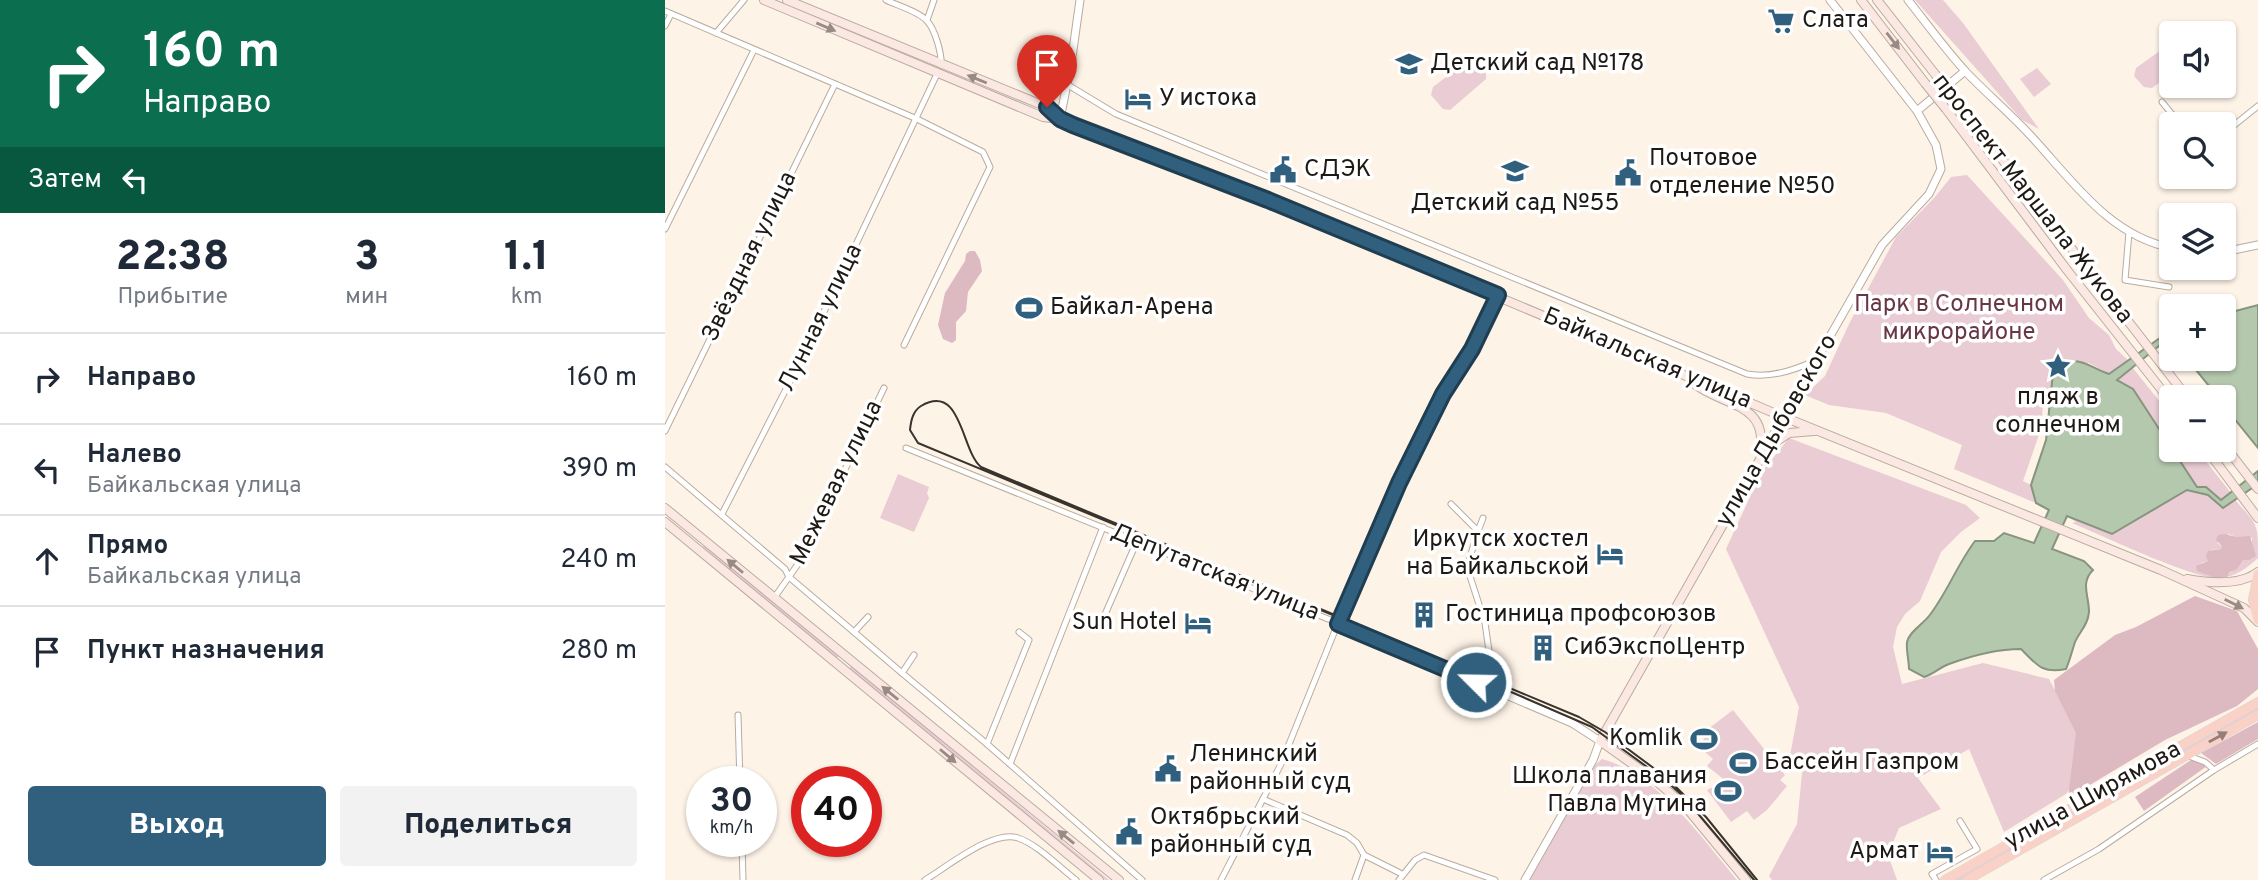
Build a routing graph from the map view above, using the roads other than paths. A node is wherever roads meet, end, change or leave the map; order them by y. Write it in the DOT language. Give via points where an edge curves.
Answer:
graph roads {
  1 [pos="744,0"];
  2 [pos="764,0"];
  3 [pos="787,0"];
  4 [pos="886,0"];
  5 [pos="934,0"];
  6 [pos="1080,0"];
  7 [pos="1830,0"];
  8 [pos="1861,0"];
  9 [pos="1877,0"];
  10 [pos="1908,0"];
  11 [pos="668,13"];
  12 [pos="927,20"];
  13 [pos="665,26"];
  14 [pos="716,33"];
  15 [pos="754,50"];
  16 [pos="941,65"];
  17 [pos="1965,71"];
  18 [pos="937,74"];
  19 [pos="835,84"];
  20 [pos="1067,85"];
  21 [pos="2162,103"];
  22 [pos="2258,106"];
  23 [pos="1917,111"];
  24 [pos="2170,112"];
  25 [pos="917,119"];
  26 [pos="1060,119"];
  27 [pos="2236,124"];
  28 [pos="665,229"];
  29 [pos="2129,232"];
  30 [pos="2258,245"];
  31 [pos="2159,246"];
  32 [pos="2236,250"];
  33 [pos="2169,287"];
  34 [pos="1498,295"];
  35 [pos="904,345"];
  36 [pos="1818,359"];
  37 [pos="1685,376"];
  38 [pos="2178,385"];
  39 [pos="2159,387"];
  40 [pos="884,388"];
  41 [pos="1784,417"];
  42 [pos="665,431"];
  43 [pos="1819,431"];
  44 [pos="906,448"];
  45 [pos="1761,455"];
  46 [pos="2236,461"];
  47 [pos="2217,462"];
  48 [pos="665,467"];
  49 [pos="2258,489"];
  50 [pos="1451,504"];
  51 [pos="665,508"];
  52 [pos="722,514"];
  53 [pos="2258,517"];
  54 [pos="1483,518"];
  55 [pos="665,522"];
  56 [pos="1103,527"];
  57 [pos="1478,531"];
  58 [pos="701,538"];
  59 [pos="1137,541"];
  60 [pos="695,546"];
  61 [pos="2161,570"];
  62 [pos="2258,573"];
  63 [pos="789,577"];
  64 [pos="774,598"];
  65 [pos="868,617"];
  66 [pos="1103,619"];
  67 [pos="2258,621"];
  68 [pos="1338,624"];
  69 [pos="854,632"];
  70 [pos="1020,632"];
  71 [pos="914,655"];
  72 [pos="849,659"];
  73 [pos="842,668"];
  74 [pos="902,673"];
  75 [pos="1476,682"];
  76 [pos="2258,702"];
  77 [pos="737,715"];
  78 [pos="2254,717"];
  79 [pos="1600,741"];
  80 [pos="987,744"];
  81 [pos="2258,744"];
  82 [pos="2186,755"];
  83 [pos="1010,764"];
  84 [pos="739,766"];
  85 [pos="2214,770"];
  86 [pos="1263,799"];
  87 [pos="1960,821"];
  88 [pos="1364,855"];
  89 [pos="742,857"];
  90 [pos="1401,877"];
  91 [pos="743,880"];
  92 [pos="926,880"];
  93 [pos="1076,880"];
  94 [pos="1099,880"];
  95 [pos="1119,880"];
  96 [pos="1142,880"];
  97 [pos="1221,880"];
  98 [pos="1355,880"];
  99 [pos="1496,880"];
  100 [pos="1525,880"];
  101 [pos="1746,880"];
  102 [pos="1936,880"];
  103 [pos="1945,880"];
  104 [pos="1967,880"];
  105 [pos="2044,880"];
  1 -- 14 [label="street"];
  2 -- 18 [label="main road, one-way"];
  3 -- 16 [label="main road"];
  4 -- 12 [label="street"];
  5 -- 12 [label="street"];
  6 -- 20 [label="street"];
  7 -- 23 [label="street, улица Дыбовского"];
  8 -- 39 [label="main road, проспект Маршала Жукова, one-way, bridge"];
  9 -- 38 [label="main road, проспект Маршала Жукова, bridge"];
  10 -- 17 [label="street"];
  11 -- 13 [label="street"];
  11 -- 14 [label="street"];
  12 -- 16 [label="street"];
  14 -- 15 [label="street"];
  15 -- 19 [label="street"];
  15 -- 28 [label="street"];
  26 -- 16 [label="main road, one-way" via="1047,107"];
  17 -- 23 [label="street"];
  17 -- 29 [label="street" via="2105,217"];
  18 -- 25 [label="street, Лунная улица"];
  18 -- 26 [label="main road" via="1043,117"];
  19 -- 25 [label="street"];
  19 -- 42 [label="street, Звёздная улица"];
  20 -- 26 [label="street"];
  20 -- 36 [label="street" via="1116,114 1748,374 1776,373"];
  21 -- 24 [label="street"];
  22 -- 27 [label="street"];
  23 -- 36 [label="street, улица Дыбовского" via="1941,160 1939,177 1882,245"];
  25 -- 35 [label="street" via="983,152 990,167"];
  25 -- 52 [label="street, Лунная улица"];
  26 -- 34 [label="main road, Байкальская улица"];
  29 -- 31 [label="street"];
  29 -- 33 [label="street" via="2125,279"];
  30 -- 32 [label="street"];
  34 -- 37 [label="main road, Байкальская улица"];
  34 -- 68 [label="street" via="1399,483"];
  36 -- 41 [label="street, улица Дыбовского"];
  37 -- 41 [label="main road, Байкальская улица"];
  37 -- 45 [label="main road" via="1702,391 1751,413 1761,431"];
  40 -- 63 [label="street, Межевая улица" via="803,557"];
  41 -- 43 [label="main road, Байкальская улица"];
  41 -- 45 [label="main road, улица Дыбовского"];
  43 -- 45 [label="main road" via="1789,433"];
  43 -- 61 [label="main road, Байкальская улица"];
  44 -- 56 [label="street, Депутатская улица"];
  45 -- 79 [label="main road, улица Дыбовского"];
  46 -- 49 [label="main road"];
  47 -- 53 [label="main road"];
  48 -- 52 [label="street"];
  50 -- 57 [label="street"];
  51 -- 58 [label="main road"];
  52 -- 63 [label="street"];
  54 -- 57 [label="street"];
  55 -- 60 [label="main road"];
  56 -- 59 [label="street, Депутатская улица"];
  56 -- 83 [label="street"];
  57 -- 75 [label="street" via="1467,567 1489,651"];
  58 -- 60 [label="street"];
  64 -- 58 [label="main road, one-way"];
  59 -- 66 [label="street"];
  59 -- 68 [label="street, Депутатская улица"];
  60 -- 73 [label="main road"];
  61 -- 62 [label="main road" via="2215,583"];
  61 -- 67 [label="main road, one-way" via="2243,608"];
  62 -- 67 [label="main road" via="2253,600"];
  63 -- 64 [label="street, Межевая улица"];
  63 -- 69 [label="street"];
  64 -- 72 [label="main road"];
  65 -- 69 [label="street"];
  68 -- 75 [label="street, Депутатская улица"];
  68 -- 86 [label="street"];
  69 -- 74 [label="street"];
  70 -- 80 [label="street" via="1029,640"];
  71 -- 74 [label="street"];
  72 -- 73 [label="street"];
  95 -- 72 [label="main road, one-way"];
  73 -- 94 [label="main road, one-way"];
  74 -- 80 [label="street"];
  75 -- 79 [label="street, Депутатская улица" via="1572,723"];
  76 -- 103 [label="main road, улица Ширямова"];
  77 -- 84 [label="street"];
  82 -- 78 [label="main road, улица Ширямова, one-way"];
  79 -- 100 [label="street, улица Дыбовского"];
  79 -- 101 [label="main road, Депутатская улица" via="1685,806"];
  80 -- 83 [label="street"];
  81 -- 85 [label="street"];
  82 -- 85 [label="street"];
  82 -- 104 [label="main road, улица Ширямова"];
  83 -- 96 [label="street"];
  85 -- 105 [label="street" via="2099,849"];
  86 -- 88 [label="street" via="1347,835"];
  86 -- 97 [label="street"];
  87 -- 102 [label="street" via="1977,849 1933,874"];
  88 -- 90 [label="street"];
  88 -- 98 [label="street"];
  89 -- 91 [label="street"];
  90 -- 99 [label="street" via="1424,855"];
  92 -- 93 [label="street" via="989,841 1010,836 1033,846"];
}
